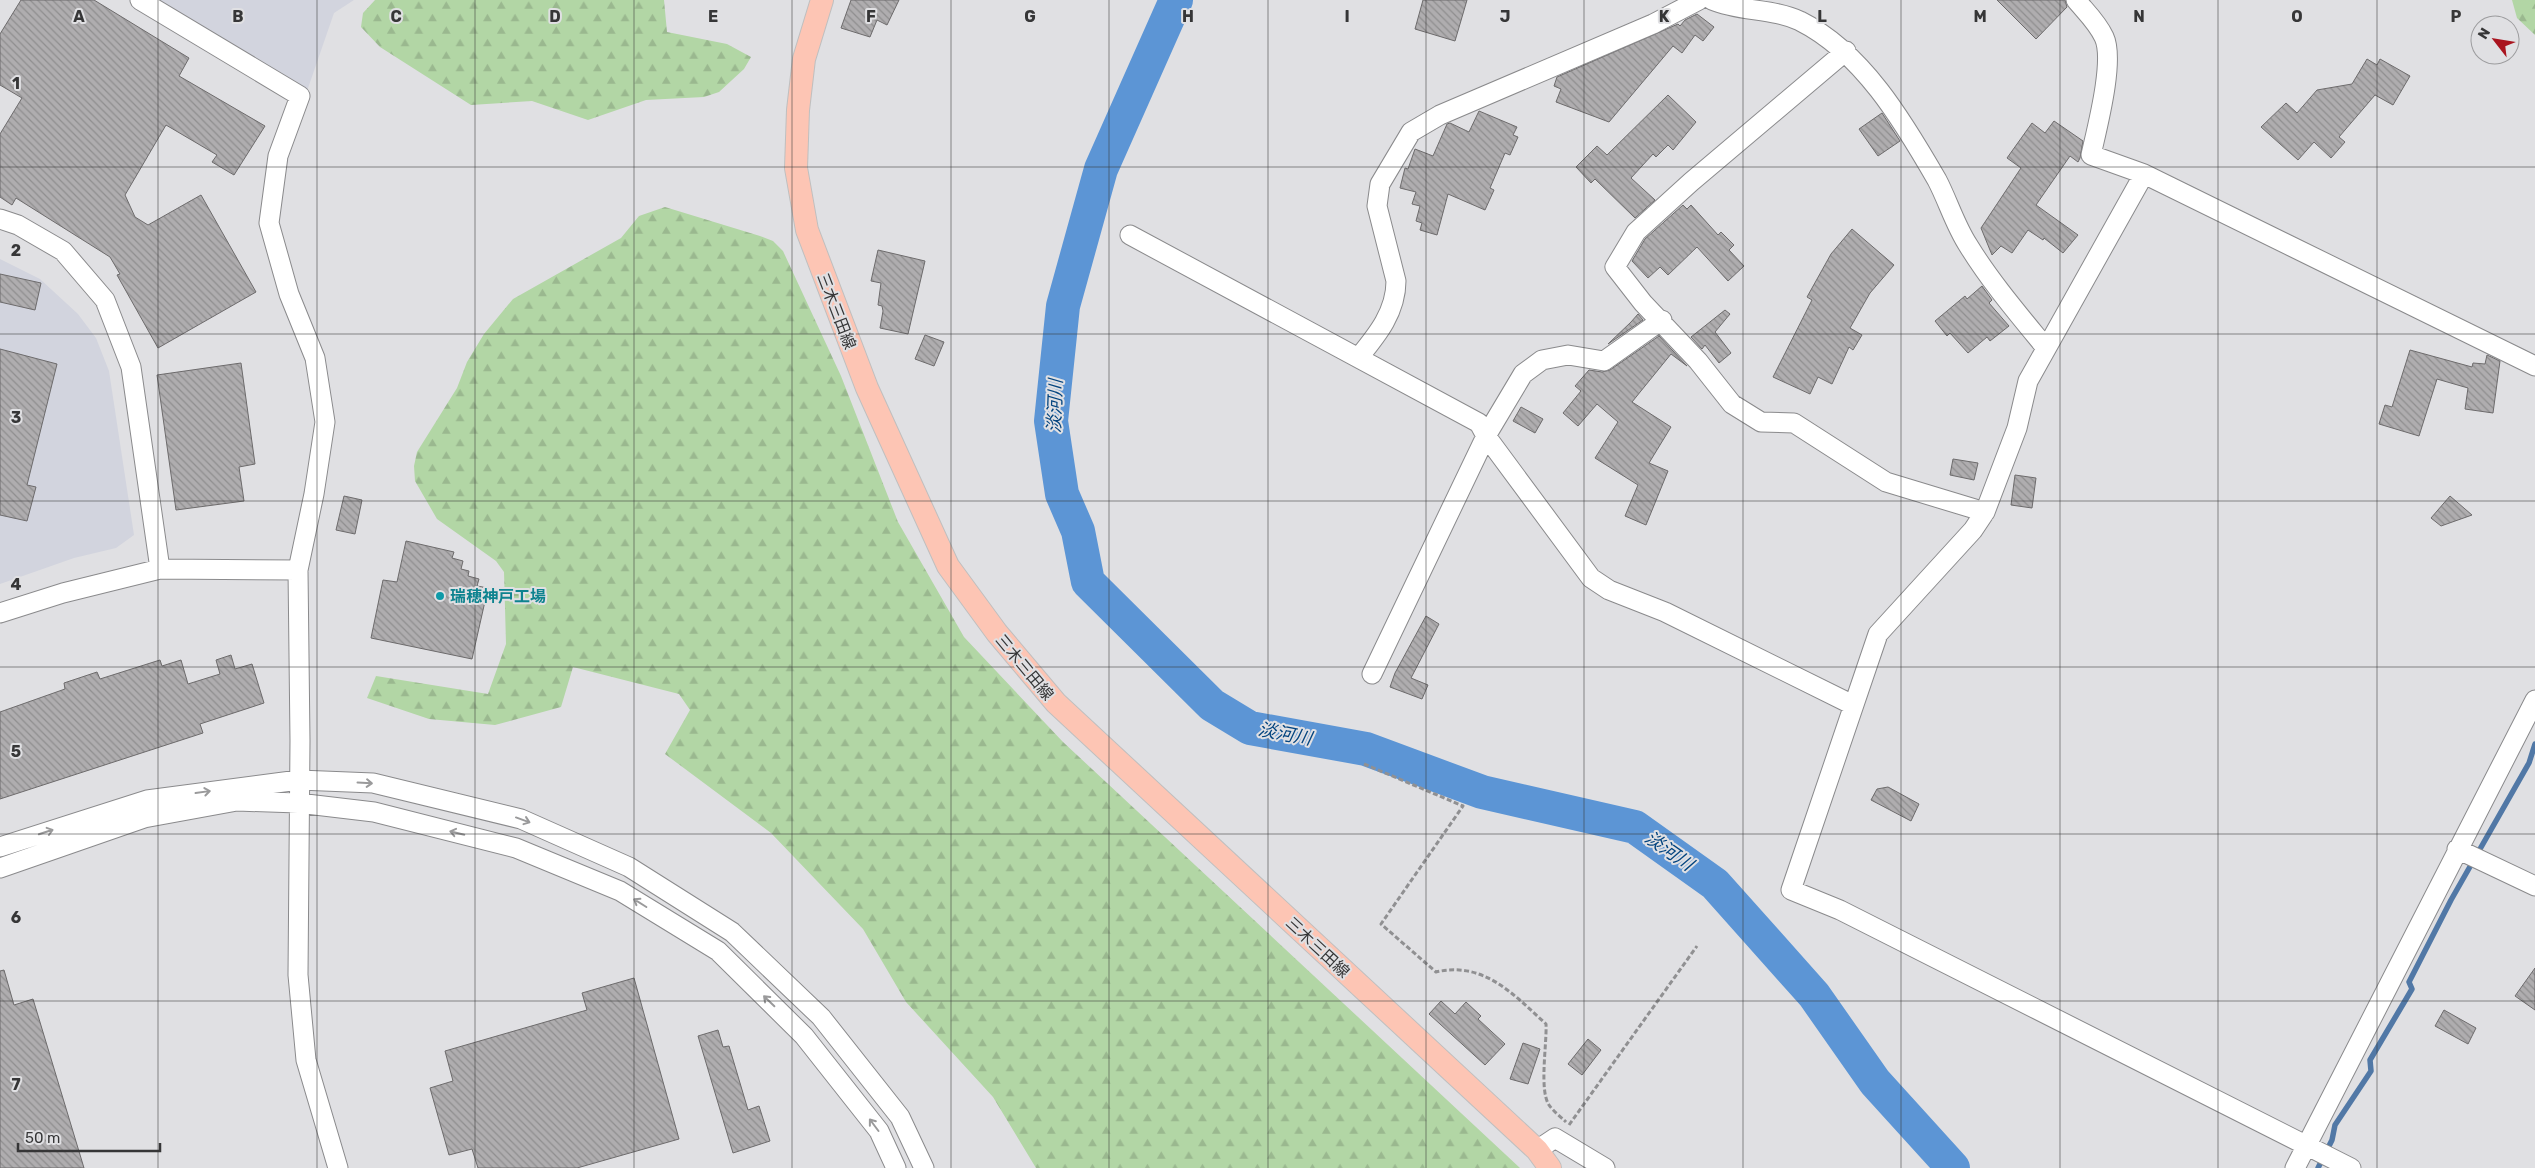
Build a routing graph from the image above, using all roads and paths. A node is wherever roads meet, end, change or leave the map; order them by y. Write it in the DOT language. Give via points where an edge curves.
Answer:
graph roads {
  1 [pos="140,0"];
  2 [pos="822,0"];
  3 [pos="1699,0"];
  4 [pos="1712,0"];
  5 [pos="2076,0"];
  6 [pos="1846,51"];
  7 [pos="2144,174"];
  8 [pos="0,219"];
  9 [pos="1130,235"];
  10 [pos="1662,320"];
  11 [pos="2046,348"];
  12 [pos="1358,357"];
  13 [pos="2535,366"];
  14 [pos="1486,436"];
  15 [pos="1985,512"];
  16 [pos="160,569"];
  17 [pos="298,570"];
  18 [pos="0,613"];
  19 [pos="1372,674"];
  20 [pos="2535,700"];
  21 [pos="1853,705"];
  22 [pos="1364,764"];
  23 [pos="299,780"];
  24 [pos="298,803"];
  25 [pos="0,846"];
  26 [pos="2457,848"];
  27 [pos="0,868"];
  28 [pos="2535,886"];
  29 [pos="1697,946"];
  30 [pos="1569,1124"];
  31 [pos="1575,1130"];
  32 [pos="2312,1148"];
  33 [pos="1543,1159"];
  34 [pos="2345,1165"];
  35 [pos="338,1168"];
  36 [pos="896,1168"];
  37 [pos="924,1168"];
  38 [pos="1605,1168"];
  39 [pos="2295,1168"];
  1 -- 17 [label="street" via="300,96 278,156 269,223 289,294 315,358 325,422"];
  2 -- 33 [label="main road, 三木三田線" via="804,59 798,110 796,168 807,230 867,388 948,566 997,633 1056,703"];
  3 -- 12 [label="street" via="1653,24 1440,115 1411,132 1380,184 1377,206 1396,292 1384,326"];
  4 -- 6 [label="street" via="1726,6 1781,14 1800,21"];
  5 -- 7 [label="street" via="2105,39 2107,81 2091,155"];
  6 -- 10 [label="street" via="1636,232 1615,267 1643,303"];
  6 -- 11 [label="street" via="1879,90 1937,180 1967,244"];
  7 -- 11 [label="street"];
  7 -- 13 [label="street"];
  8 -- 16 [label="street" via="18,225 64,251 105,300 131,368"];
  9 -- 12 [label="street"];
  10 -- 14 [label="street" via="1604,361 1568,355 1542,360 1523,374"];
  10 -- 15 [label="street" via="1732,404 1761,422 1794,423 1886,482"];
  11 -- 15 [label="street" via="2028,381 2017,428"];
  12 -- 14 [label="street" via="1479,423"];
  14 -- 19 [label="street"];
  14 -- 21 [label="street" via="1590,578 1609,590 1665,612"];
  15 -- 21 [label="street" via="1973,530 1878,634"];
  16 -- 17 [label="street"];
  16 -- 18 [label="street" via="63,593"];
  17 -- 23 [label="street"];
  20 -- 26 [label="street"];
  21 -- 32 [label="street" via="1791,890 1840,910"];
  22 -- 30 [label="path" via="1464,806 1381,924 1436,972 1451,969 1473,972 1504,985 1546,1024 1543,1090 1549,1105"];
  23 -- 24 [label="street"];
  25 -- 23 [label="street, one-way" via="148,800"];
  23 -- 37 [label="street, one-way" via="373,783 521,819 630,867 732,932 821,1017 900,1117"];
  24 -- 27 [label="street" via="237,801 144,818"];
  24 -- 35 [label="street" via="298,974 306,1060"];
  36 -- 24 [label="street, one-way" via="879,1131 804,1036 718,951 620,891 516,848 374,812"];
  26 -- 28 [label="street"];
  26 -- 32 [label="street"];
  29 -- 30 [label="path"];
  30 -- 31 [label="path"];
  32 -- 34 [label="street"];
  32 -- 39 [label="street"];
  33 -- 38 [label="street" via="1555,1138"];
}
